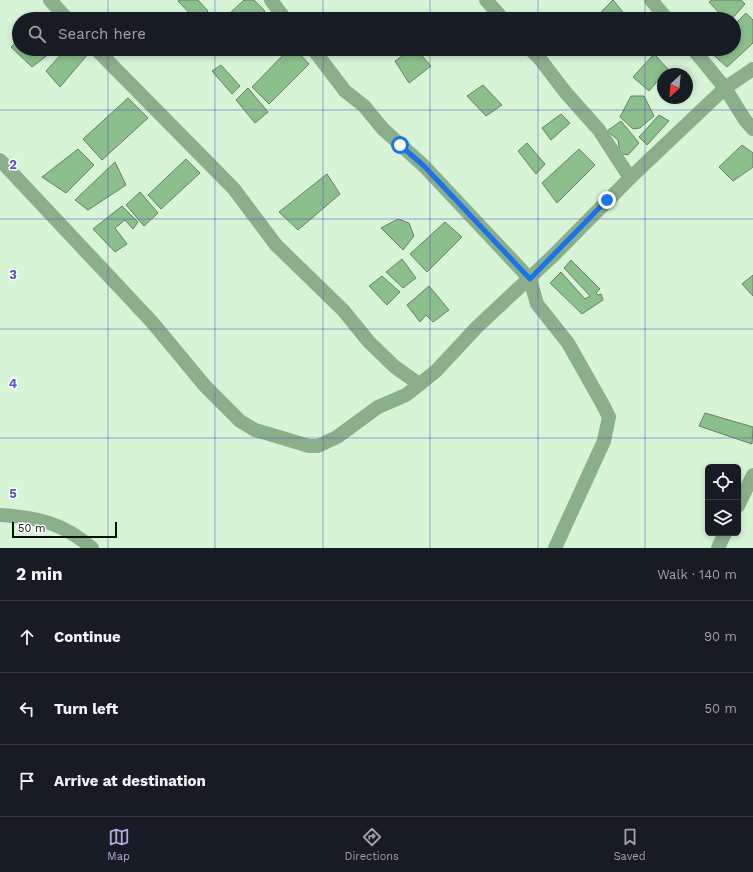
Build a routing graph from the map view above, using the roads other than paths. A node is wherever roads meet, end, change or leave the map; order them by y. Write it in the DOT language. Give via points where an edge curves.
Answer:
graph roads {
  1 [pos="50,0"];
  2 [pos="271,0"];
  3 [pos="486,0"];
  4 [pos="651,0"];
  5 [pos="61,12"];
  6 [pos="280,12"];
  7 [pos="497,12"];
  8 [pos="662,12"];
  9 [pos="103,56"];
  10 [pos="318,56"];
  11 [pos="537,56"];
  12 [pos="699,56"];
  13 [pos="753,70"];
  14 [pos="725,88"];
  15 [pos="753,129"];
  16 [pos="0,160"];
  17 [pos="630,178"];
  18 [pos="530,279"];
  19 [pos="419,384"];
  20 [pos="753,475"];
  21 [pos="741,500"];
  22 [pos="0,515"];
  23 [pos="724,536"];
  24 [pos="92,548"];
  25 [pos="555,548"];
  26 [pos="718,548"];
  1 -- 5 [label="street"];
  2 -- 6 [label="street"];
  3 -- 7 [label="street"];
  4 -- 8 [label="street"];
  9 -- 19 [label="street" via="234,189 276,245 343,310 369,342 395,368"];
  10 -- 18 [label="street" via="345,91 364,106 383,129 424,166"];
  11 -- 17 [label="street" via="599,130"];
  12 -- 14 [label="street"];
  13 -- 14 [label="street"];
  14 -- 15 [label="street"];
  14 -- 17 [label="street"];
  16 -- 19 [label="street" via="152,322 219,401 240,421 255,430 318,446 336,437 370,413 406,395"];
  17 -- 18 [label="street"];
  18 -- 19 [label="street" via="477,327 441,366"];
  18 -- 25 [label="street" via="537,304 568,343 609,418 604,441"];
  20 -- 21 [label="street"];
  22 -- 24 [label="street" via="48,521 77,536"];
  23 -- 26 [label="street"];
}
